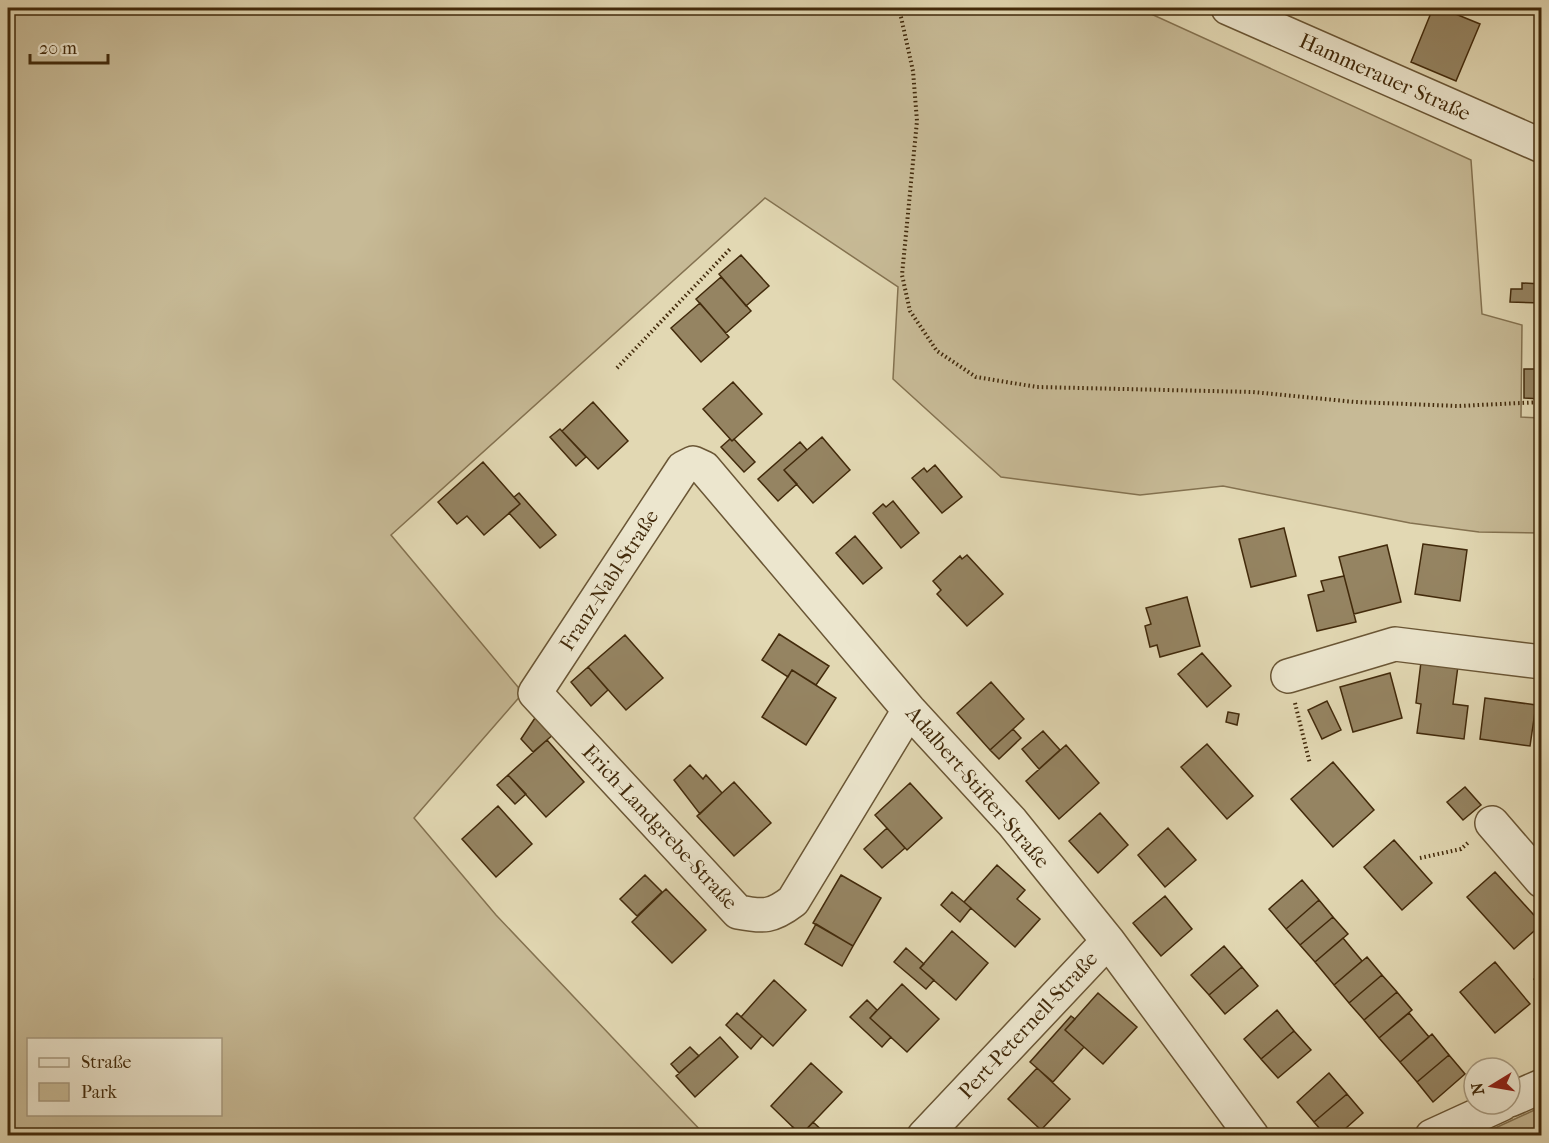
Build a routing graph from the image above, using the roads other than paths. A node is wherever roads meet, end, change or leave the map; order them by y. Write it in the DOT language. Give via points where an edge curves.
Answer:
graph roads {
  1 [pos="1228,8"];
  2 [pos="1542,146"];
  3 [pos="683,468"];
  4 [pos="1542,662"];
  5 [pos="1288,676"];
  6 [pos="535,693"];
  7 [pos="909,710"];
  8 [pos="1492,823"];
  9 [pos="1542,881"];
  10 [pos="1107,941"];
  11 [pos="1542,1086"];
  12 [pos="1522,1095"];
  13 [pos="1476,1116"];
  14 [pos="924,1136"];
  15 [pos="1252,1136"];
  16 [pos="1432,1136"];
  1 -- 2 [label="street, Hammerauer Straße"];
  3 -- 6 [label="street, Franz-Nabl-Straße"];
  3 -- 7 [label="street, Adalbert-Stifter-Straße" via="693,463 704,468"];
  4 -- 5 [label="street" via="1395,644"];
  6 -- 7 [label="street, Erich-Landgrebe-Straße" via="738,912 760,916 777,913 793,901"];
  7 -- 10 [label="street, Adalbert-Stifter-Straße" via="1012,822"];
  8 -- 9 [label="street"];
  10 -- 14 [label="street, Pert-Peternell-Straße"];
  10 -- 15 [label="street, Adalbert-Stifter-Straße"];
  11 -- 12 [label="street"];
  13 -- 16 [label="street"];
}
